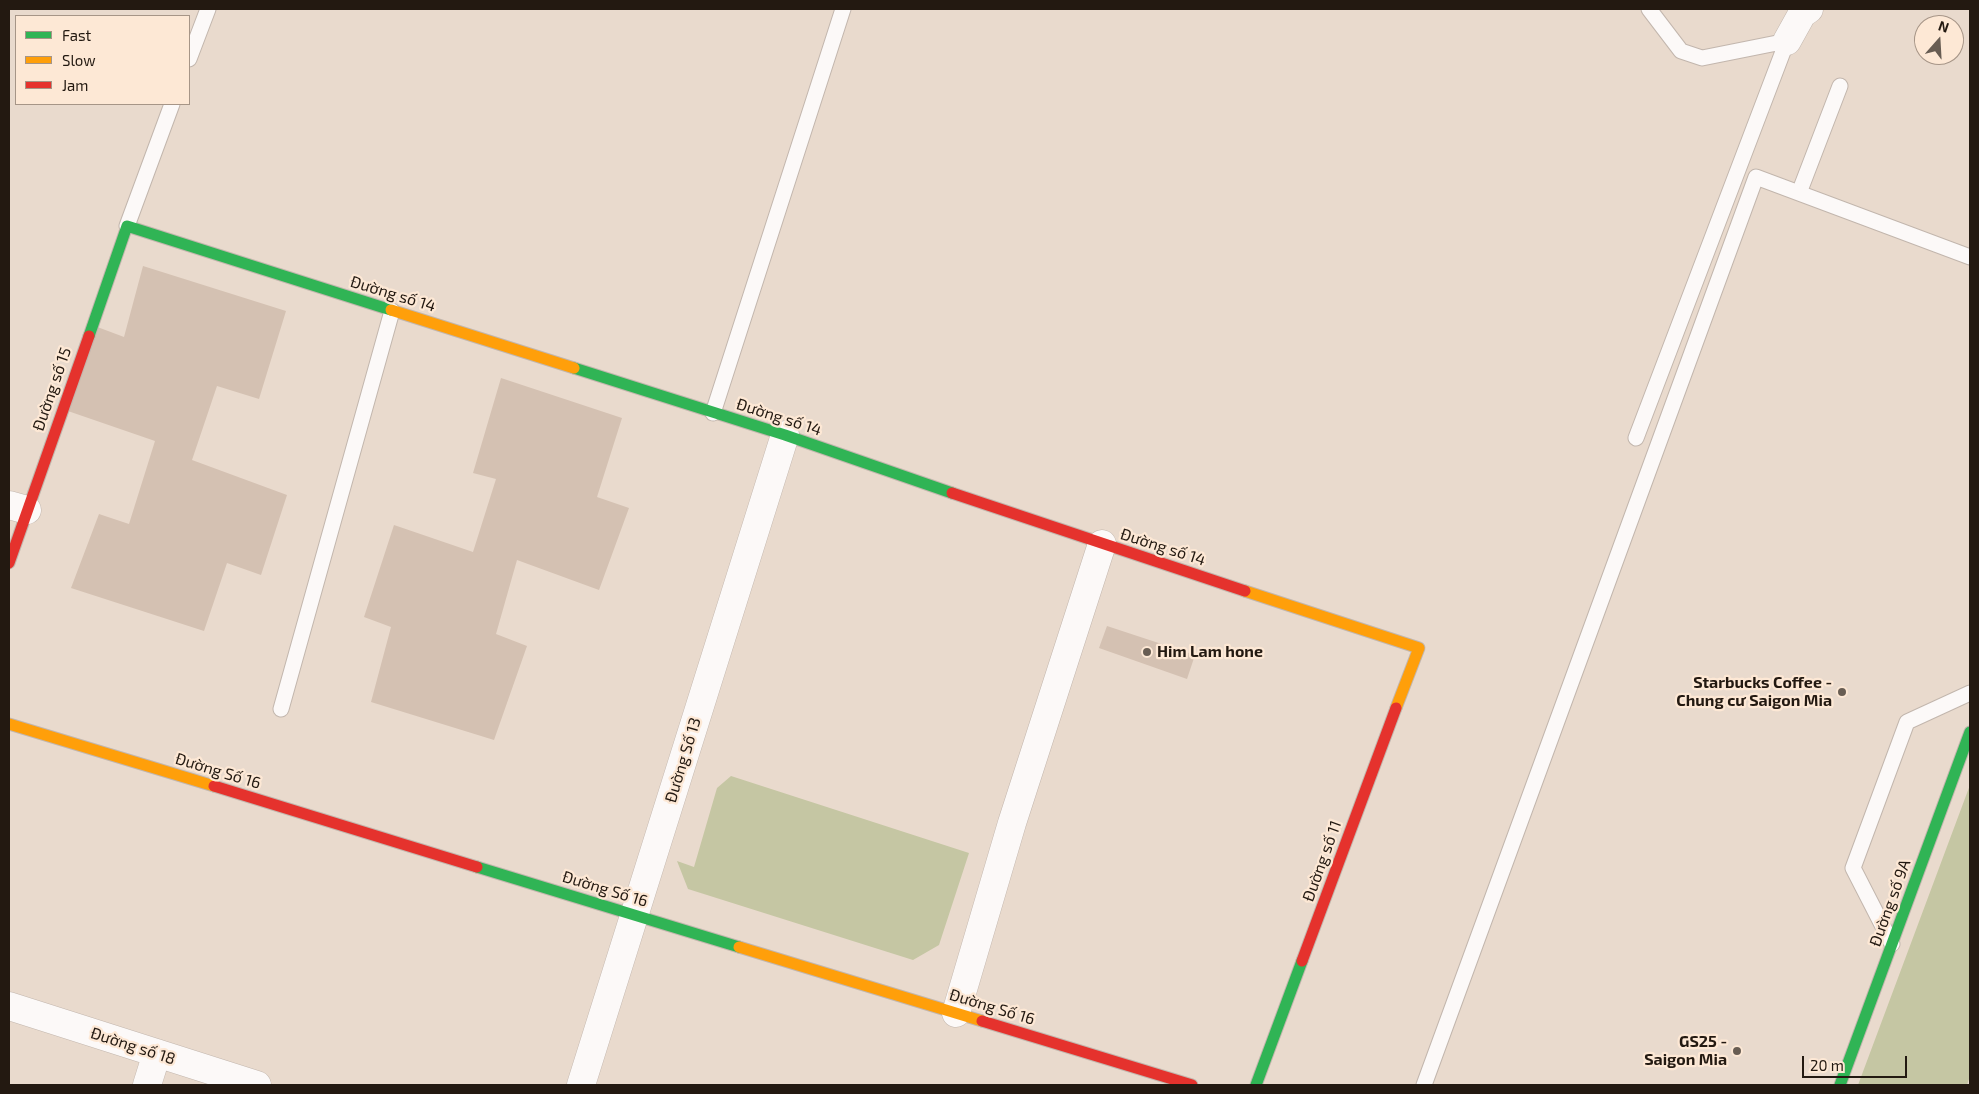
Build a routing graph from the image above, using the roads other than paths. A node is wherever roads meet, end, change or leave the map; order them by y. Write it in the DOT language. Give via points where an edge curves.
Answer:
graph roads {
  1 [pos="208,9"];
  2 [pos="844,9"];
  3 [pos="1649,9"];
  4 [pos="1809,9"];
  5 [pos="1787,41"];
  6 [pos="190,56"];
  7 [pos="1840,86"];
  8 [pos="172,105"];
  9 [pos="1799,193"];
  10 [pos="127,226"];
  11 [pos="1970,257"];
  12 [pos="392,311"];
  13 [pos="712,413"];
  14 [pos="785,435"];
  15 [pos="1636,438"];
  16 [pos="18,507"];
  17 [pos="1102,544"];
  18 [pos="9,563"];
  19 [pos="1419,648"];
  20 [pos="1970,694"];
  21 [pos="282,709"];
  22 [pos="9,724"];
  23 [pos="1970,732"];
  24 [pos="635,915"];
  25 [pos="1892,944"];
  26 [pos="9,1006"];
  27 [pos="956,1013"];
  28 [pos="157,1053"];
  29 [pos="147,1085"];
  30 [pos="257,1085"];
  31 [pos="581,1085"];
  32 [pos="1192,1085"];
  33 [pos="1256,1085"];
  34 [pos="1424,1085"];
  35 [pos="1840,1085"];
  1 -- 6 [label="lane"];
  2 -- 13 [label="lane"];
  3 -- 5 [label="lane" via="1681,52 1702,58"];
  4 -- 5 [label="street" via="1802,14"];
  5 -- 15 [label="lane"];
  7 -- 9 [label="lane"];
  8 -- 10 [label="lane"];
  9 -- 11 [label="lane"];
  9 -- 34 [label="lane" via="1756,176"];
  10 -- 12 [label="street, Đường số 14"];
  10 -- 16 [label="street, Đường số 15"];
  12 -- 13 [label="street, Đường số 14"];
  12 -- 21 [label="lane"];
  13 -- 14 [label="street, Đường số 14"];
  14 -- 17 [label="street, Đường số 14"];
  14 -- 24 [label="street, Đường Số 13"];
  16 -- 18 [label="street, Đường số 15"];
  17 -- 19 [label="street, Đường số 14"];
  17 -- 27 [label="street" via="1012,823"];
  19 -- 33 [label="street, Đường số 11"];
  20 -- 25 [label="lane" via="1907,722 1854,868"];
  22 -- 24 [label="street, Đường Số 16"];
  23 -- 25 [label="street, Đường số 9A"];
  24 -- 27 [label="street, Đường Số 16"];
  24 -- 31 [label="street, Đường Số 13"];
  25 -- 35 [label="street, Đường số 9A"];
  26 -- 28 [label="street, Đường số 18"];
  27 -- 32 [label="street, Đường Số 16"];
  28 -- 29 [label="street"];
  28 -- 30 [label="street, Đường số 18"];
}
